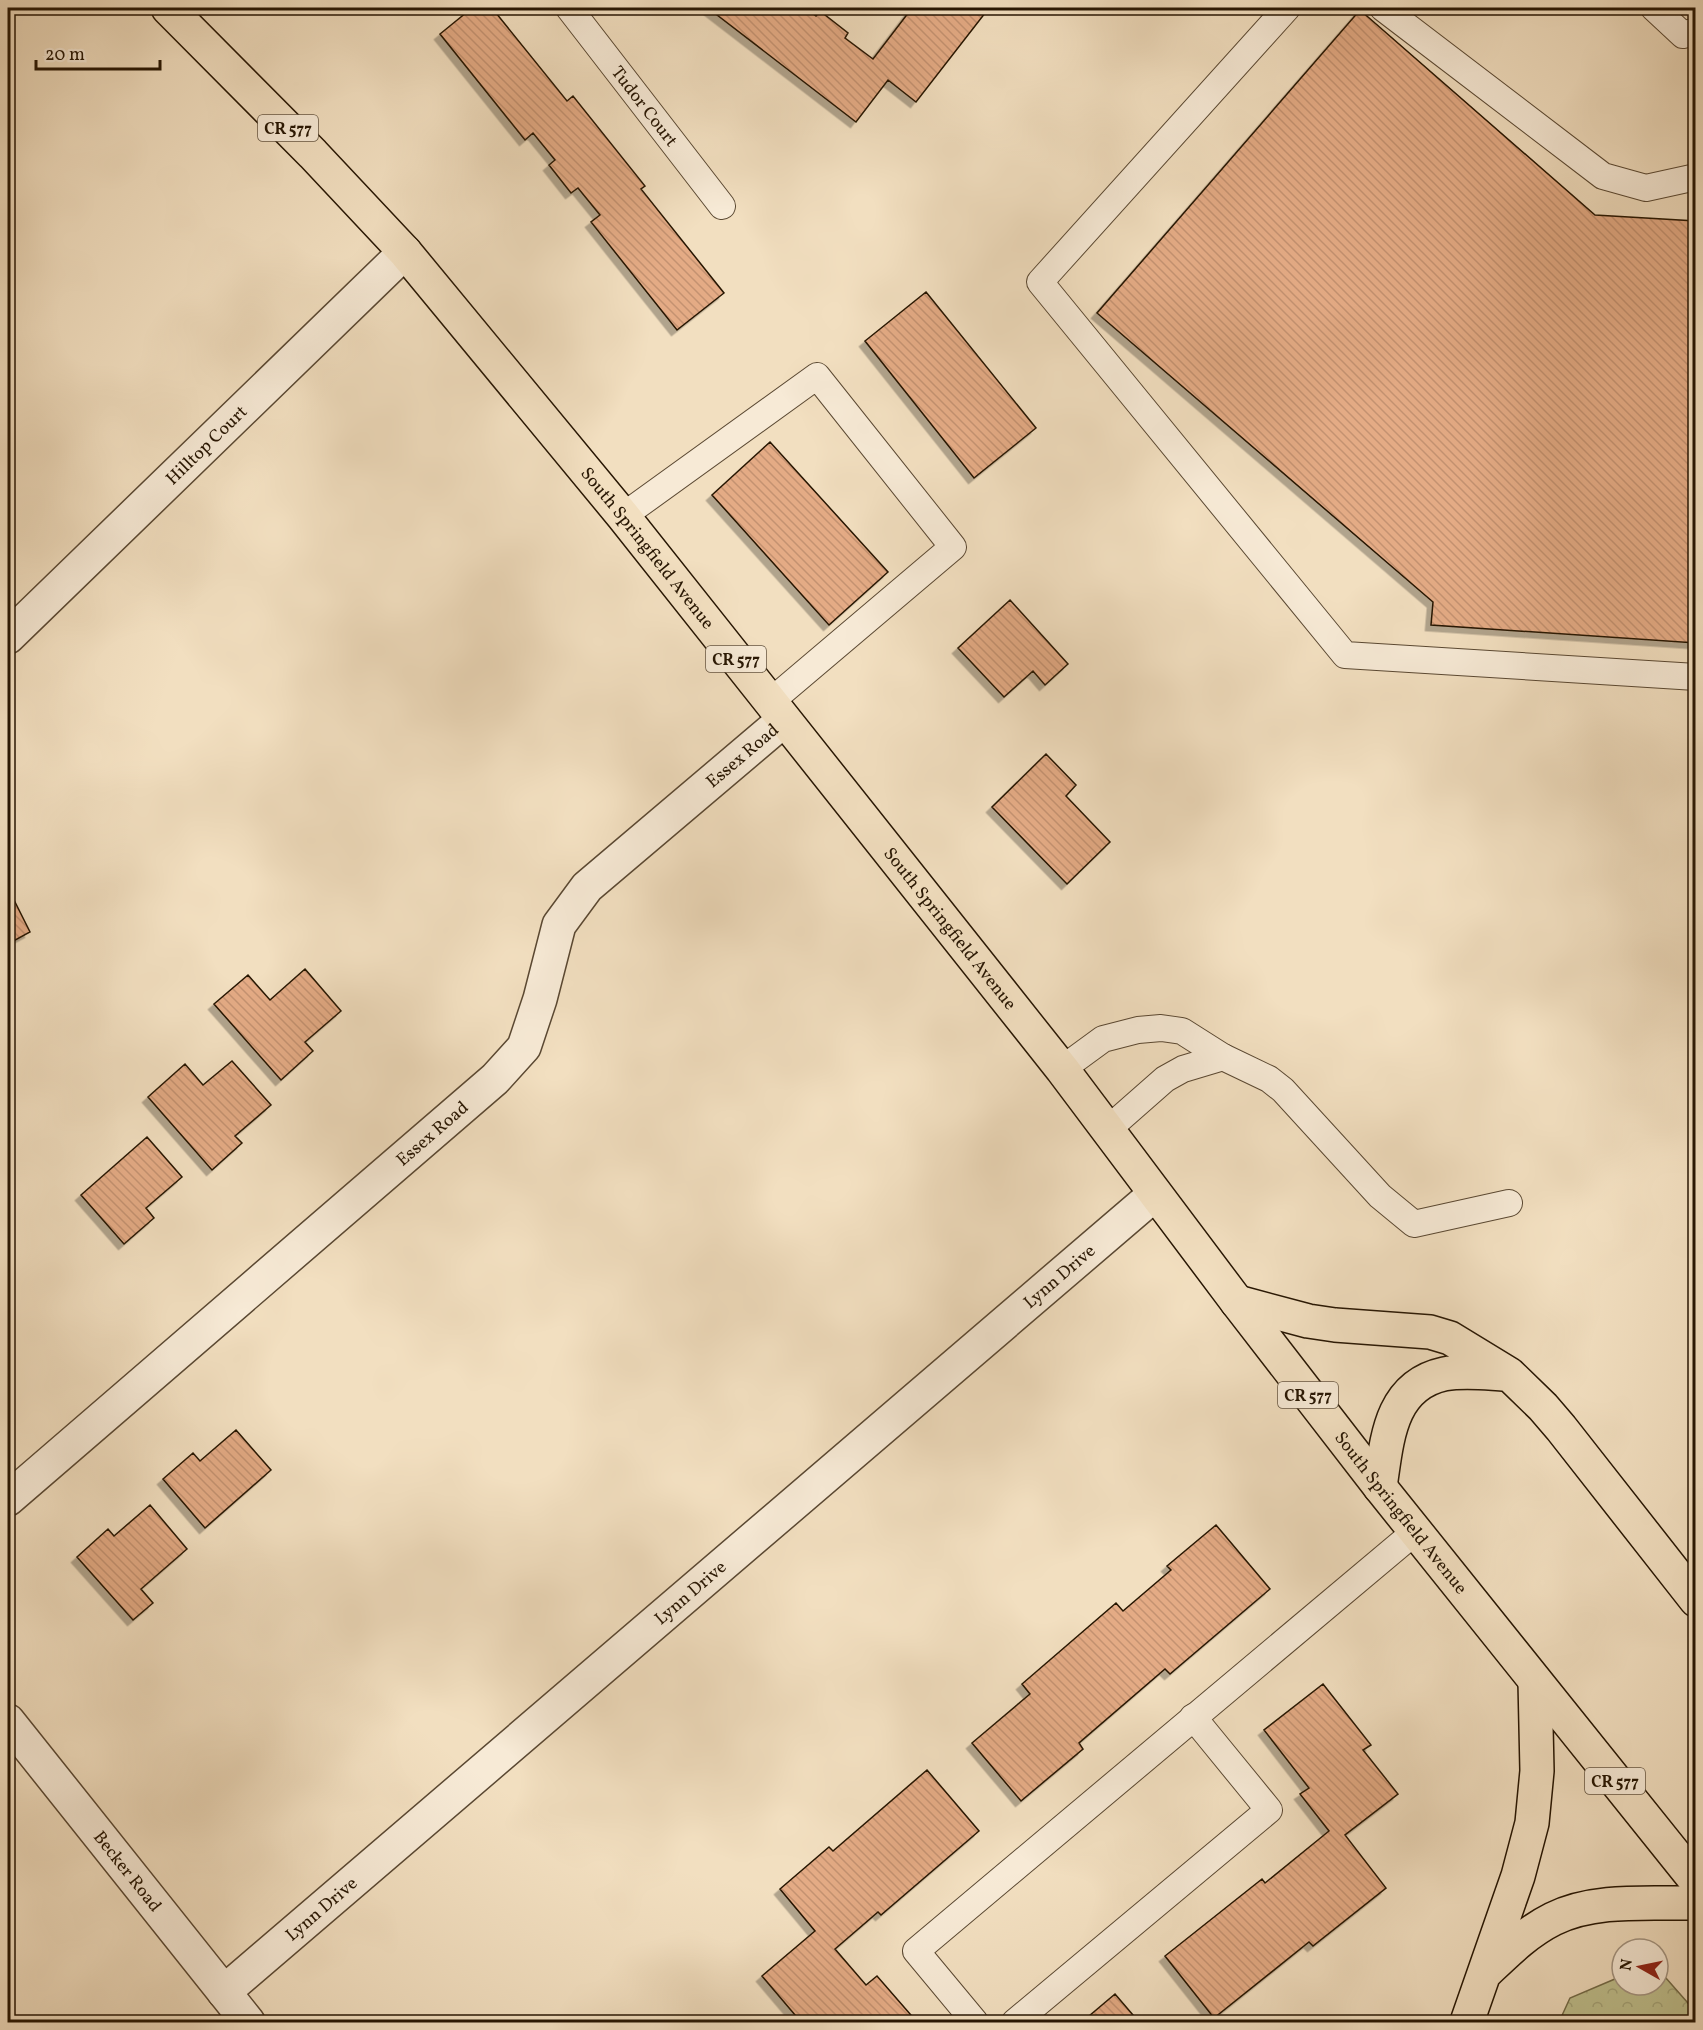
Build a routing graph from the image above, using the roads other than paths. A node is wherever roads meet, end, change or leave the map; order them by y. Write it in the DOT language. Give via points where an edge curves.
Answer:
graph roads {
  1 [pos="168,8"];
  2 [pos="569,8"];
  3 [pos="1287,8"];
  4 [pos="1383,8"];
  5 [pos="1654,8"];
  6 [pos="1695,31"];
  7 [pos="1695,177"];
  8 [pos="722,207"];
  9 [pos="405,252"];
  10 [pos="623,516"];
  11 [pos="8,637"];
  12 [pos="1695,677"];
  13 [pos="777,711"];
  14 [pos="1223,1057"];
  15 [pos="1062,1070"];
  16 [pos="1107,1130"];
  17 [pos="1155,1194"];
  18 [pos="1509,1203"];
  19 [pos="1237,1302"];
  20 [pos="1509,1374"];
  21 [pos="1380,1487"];
  22 [pos="8,1499"];
  23 [pos="1416,1531"];
  24 [pos="1695,1600"];
  25 [pos="1534,1681"];
  26 [pos="1193,1718"];
  27 [pos="10,1731"];
  28 [pos="1695,1881"];
  29 [pos="1695,1902"];
  30 [pos="1484,1975"];
  31 [pos="224,1992"];
  32 [pos="248,2022"];
  33 [pos="975,2022"];
  34 [pos="1015,2022"];
  35 [pos="1467,2022"];
  1 -- 9 [label="main road, South Springfield Avenue / CR 577"];
  2 -- 8 [label="lane, Tudor Court"];
  3 -- 12 [label="lane" via="1040,282 1345,655"];
  4 -- 7 [label="lane" via="1604,176 1646,188"];
  5 -- 6 [label="lane" via="1683,35"];
  9 -- 10 [label="main road, South Springfield Avenue / CR 577"];
  9 -- 11 [label="street, Hilltop Court"];
  10 -- 13 [label="main road, South Springfield Avenue / CR 577"];
  10 -- 13 [label="lane" via="817,376 946,538 953,547"];
  13 -- 15 [label="main road, South Springfield Avenue / CR 577"];
  13 -- 22 [label="street, Essex Road" via="587,887 559,925 524,1047 495,1079"];
  14 -- 15 [label="lane" via="1182,1031 1161,1028 1103,1039"];
  14 -- 16 [label="lane" via="1165,1079"];
  14 -- 18 [label="lane" via="1283,1089 1380,1196 1414,1224"];
  15 -- 16 [label="main road, South Springfield Avenue / CR 577"];
  16 -- 17 [label="main road, South Springfield Avenue / CR 577"];
  17 -- 19 [label="main road, South Springfield Avenue / CR 577"];
  17 -- 31 [label="street, Lynn Drive"];
  19 -- 20 [label="main road" via="1335,1325 1430,1332 1450,1338"];
  19 -- 21 [label="main road, South Springfield Avenue / CR 577"];
  20 -- 21 [label="main road" via="1445,1374 1413,1388 1402,1402 1388,1435"];
  20 -- 24 [label="main road" via="1561,1428"];
  21 -- 23 [label="main road, South Springfield Avenue / CR 577"];
  23 -- 25 [label="main road, South Springfield Avenue / CR 577"];
  23 -- 26 [label="lane"];
  25 -- 28 [label="main road, South Springfield Avenue / CR 577"];
  25 -- 30 [label="main road" via="1537,1772 1532,1823"];
  26 -- 33 [label="lane" via="916,1951"];
  26 -- 34 [label="lane" via="1269,1809"];
  27 -- 31 [label="street, Becker Road"];
  29 -- 30 [label="main road" via="1624,1904 1573,1911 1534,1930"];
  30 -- 35 [label="main road"];
  31 -- 32 [label="street, Becker Road"];
}
